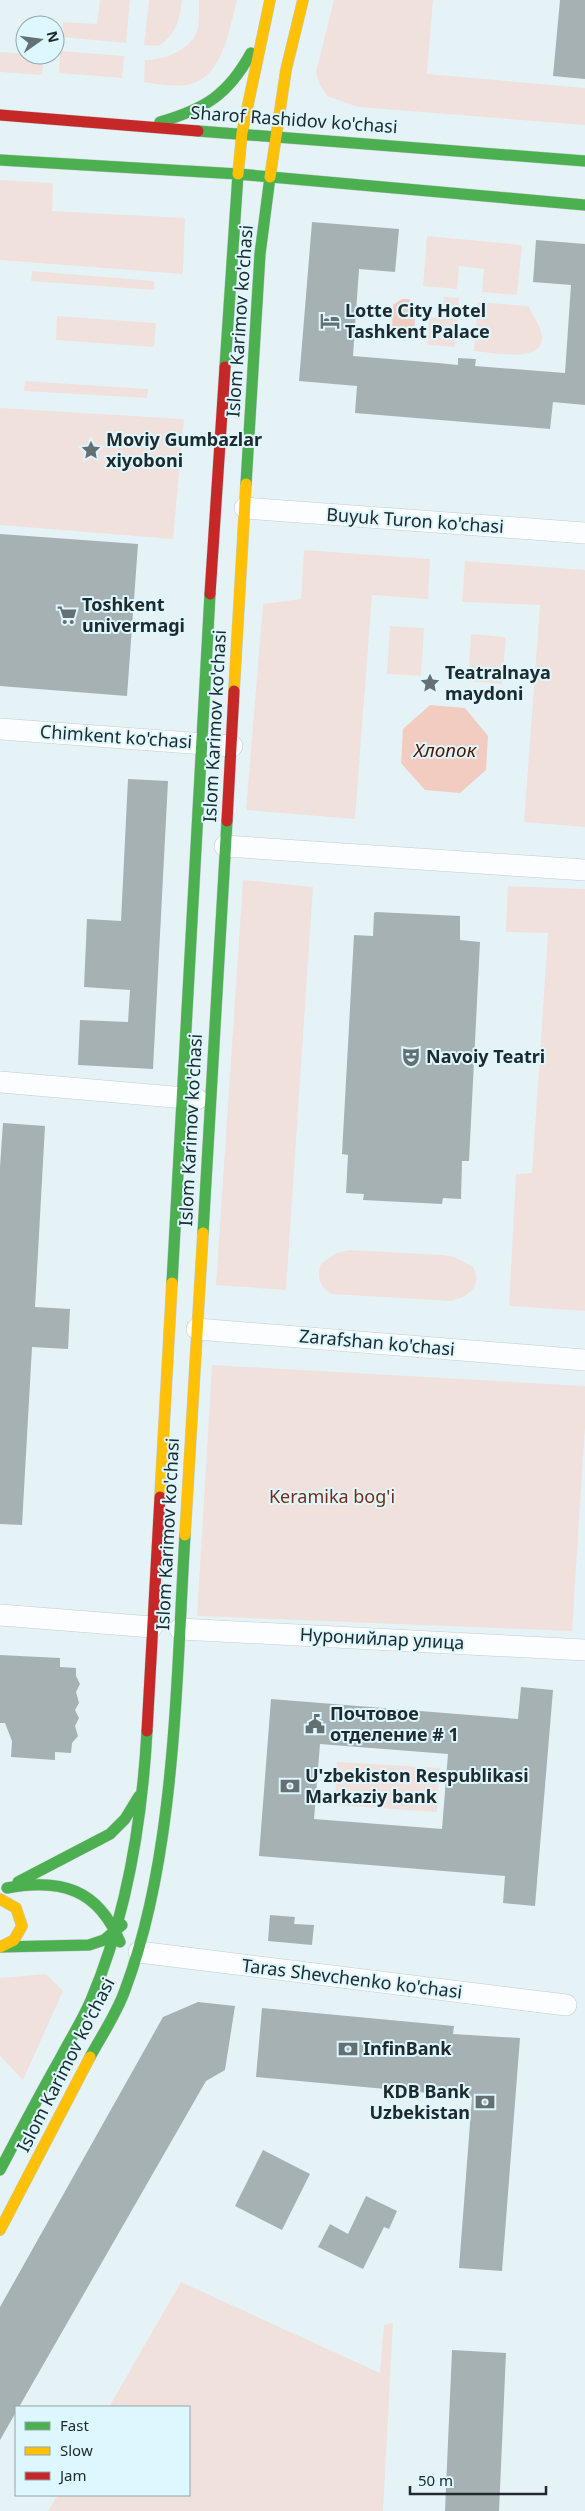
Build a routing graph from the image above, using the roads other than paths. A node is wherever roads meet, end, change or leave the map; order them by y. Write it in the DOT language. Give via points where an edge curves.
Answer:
graph roads {
  1 [pos="270,0"];
  2 [pos="303,0"];
  3 [pos="262,29"];
  4 [pos="0,115"];
  5 [pos="133,125"];
  6 [pos="242,133"];
  7 [pos="275,135"];
  8 [pos="0,160"];
  9 [pos="585,162"];
  10 [pos="238,174"];
  11 [pos="270,177"];
  12 [pos="585,205"];
  13 [pos="245,508"];
  14 [pos="585,533"];
  15 [pos="0,728"];
  16 [pos="202,744"];
  17 [pos="232,746"];
  18 [pos="226,846"];
  19 [pos="585,870"];
  20 [pos="0,1082"];
  21 [pos="182,1098"];
  22 [pos="211,1100"];
  23 [pos="183,1328"];
  24 [pos="585,1360"];
  25 [pos="0,1615"];
  26 [pos="152,1627"];
  27 [pos="180,1630"];
  28 [pos="585,1650"];
  29 [pos="144,1786"];
  30 [pos="4,1890"];
  31 [pos="153,1897"];
  32 [pos="0,1899"];
  33 [pos="116,1931"];
  34 [pos="68,1946"];
  35 [pos="0,1947"];
  36 [pos="128,1955"];
  37 [pos="99,1981"];
  38 [pos="125,1990"];
  39 [pos="566,2006"];
  40 [pos="0,2170"];
  41 [pos="0,2230"];
  1 -- 3 [label="main road, Islom Karimov ko'chasi"];
  2 -- 7 [label="main road, Islom Karimov ko'chasi"];
  3 -- 5 [label="main road" via="244,68 217,99 180,117"];
  3 -- 6 [label="main road, Islom Karimov ko'chasi"];
  4 -- 5 [label="main road, Sharof Rashidov ko'chasi"];
  5 -- 6 [label="main road, Sharof Rashidov ko'chasi"];
  6 -- 7 [label="main road, Sharof Rashidov ko'chasi"];
  6 -- 10 [label="main road, Islom Karimov ko'chasi"];
  7 -- 9 [label="main road, Sharof Rashidov ko'chasi"];
  7 -- 11 [label="main road, Islom Karimov ko'chasi"];
  8 -- 10 [label="main road"];
  10 -- 11 [label="main road"];
  10 -- 16 [label="main road, Islom Karimov ko'chasi"];
  11 -- 12 [label="main road"];
  11 -- 13 [label="main road, Islom Karimov ko'chasi" via="260,254"];
  13 -- 14 [label="street, Buyuk Turon ko'chasi"];
  13 -- 17 [label="main road, Islom Karimov ko'chasi"];
  15 -- 16 [label="street, Chimkent ko'chasi"];
  16 -- 17 [label="street, Chimkent ko'chasi"];
  16 -- 21 [label="main road, Islom Karimov ko'chasi"];
  17 -- 18 [label="main road, Islom Karimov ko'chasi"];
  18 -- 19 [label="street"];
  18 -- 22 [label="main road, Islom Karimov ko'chasi"];
  20 -- 21 [label="street"];
  21 -- 22 [label="street"];
  21 -- 23 [label="main road, Islom Karimov ko'chasi"];
  22 -- 23 [label="main road, Islom Karimov ko'chasi"];
  23 -- 24 [label="street, Zarafshan ko'chasi"];
  23 -- 26 [label="main road, Islom Karimov ko'chasi"];
  23 -- 27 [label="main road, Islom Karimov ko'chasi"];
  25 -- 26 [label="street"];
  26 -- 29 [label="main road, Islom Karimov ko'chasi"];
  27 -- 28 [label="street, Нуронийлар улица"];
  27 -- 31 [label="main road, Islom Karimov ko'chasi" via="165,1827"];
  29 -- 30 [label="main road" via="125,1819 110,1834"];
  29 -- 33 [label="main road, Islom Karimov ko'chasi"];
  30 -- 33 [label="main road" via="40,1883 76,1889 95,1903"];
  31 -- 33 [label="main road"];
  31 -- 36 [label="main road, Islom Karimov ko'chasi"];
  32 -- 35 [label="main road" via="18,1911 22,1926 14,1940"];
  33 -- 34 [label="main road" via="98,1943"];
  33 -- 36 [label="main road"];
  33 -- 37 [label="main road, Islom Karimov ko'chasi"];
  34 -- 35 [label="main road"];
  34 -- 37 [label="main road" via="80,1950 92,1960"];
  36 -- 38 [label="main road, Islom Karimov ko'chasi"];
  36 -- 38 [label="main road"];
  36 -- 39 [label="street, Taras Shevchenko ko'chasi"];
  37 -- 40 [label="main road, Islom Karimov ko'chasi"];
  38 -- 41 [label="main road, Islom Karimov ko'chasi"];
}
